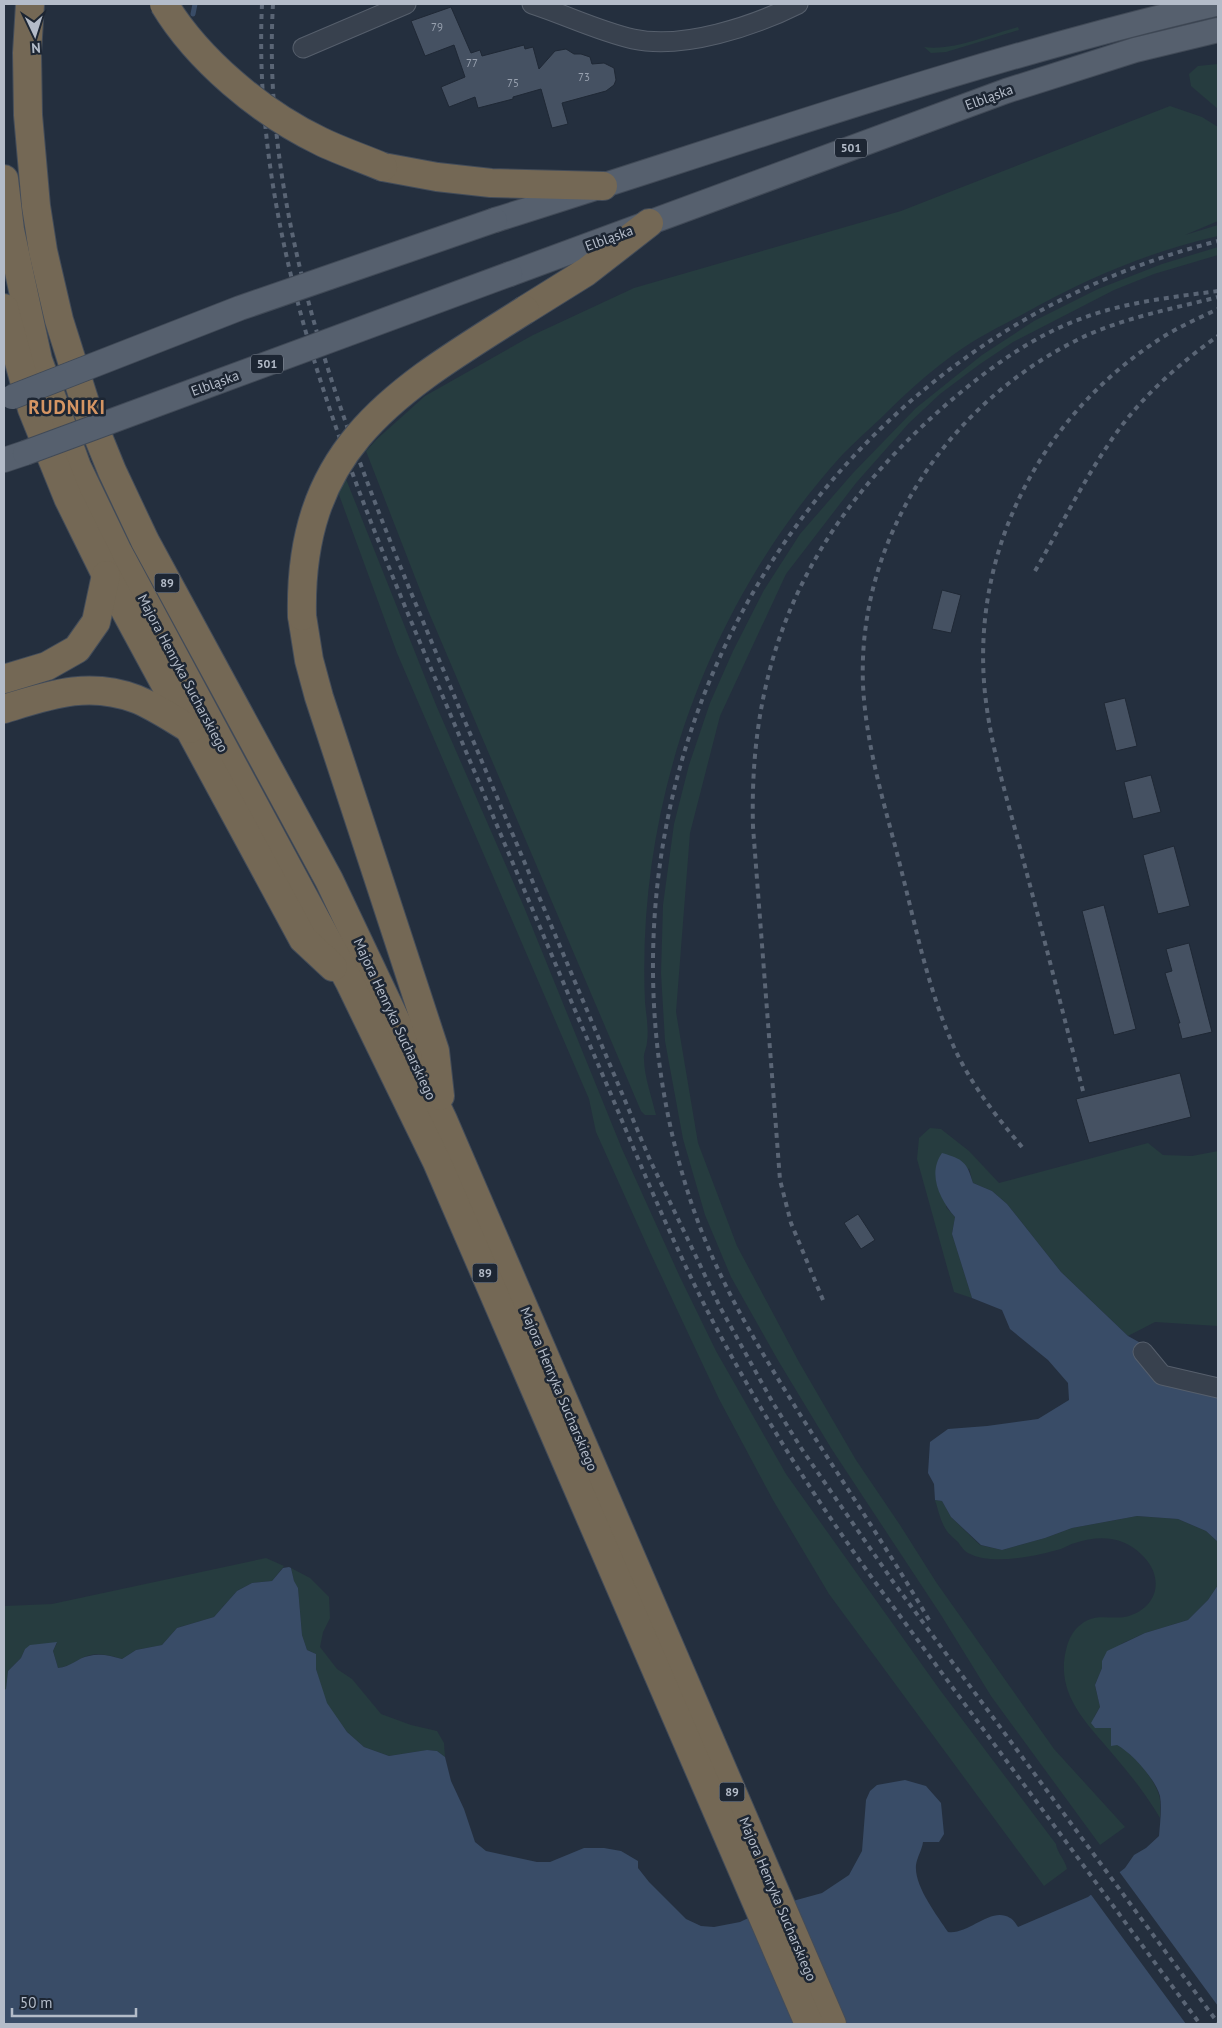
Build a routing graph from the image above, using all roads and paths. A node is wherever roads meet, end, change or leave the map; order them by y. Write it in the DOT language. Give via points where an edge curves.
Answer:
graph roads {
  1 [pos="30,4"];
  2 [pos="164,4"];
  3 [pos="406,4"];
  4 [pos="532,4"];
  5 [pos="798,4"];
  6 [pos="1215,4"];
  7 [pos="1218,30"];
  8 [pos="303,48"];
  9 [pos="4,179"];
  10 [pos="603,186"];
  11 [pos="649,223"];
  12 [pos="4,308"];
  13 [pos="8,399"];
  14 [pos="14,457"];
  15 [pos="106,575"];
  16 [pos="4,678"];
  17 [pos="4,709"];
  18 [pos="190,728"];
  19 [pos="349,981"];
  20 [pos="443,1120"];
  21 [pos="1143,1352"];
  22 [pos="1218,1388"];
  23 [pos="623,1564"];
  24 [pos="809,2024"];
  25 [pos="832,2024"];
  1 -- 20 [label="highway, Majora Henryka Sucharskiego / 89" via="28,115 36,206 59,320 88,412 145,541 329,880"];
  2 -- 10 [label="highway, bridge" via="187,36 248,96 319,141 383,167 438,177 491,183"];
  3 -- 8 [label="street"];
  4 -- 5 [label="street" via="602,31 657,42 717,34"];
  6 -- 10 [label="main road" via="1144,21 862,102"];
  7 -- 11 [label="main road, Elbląska / 501" via="1135,50 1006,91"];
  9 -- 19 [label="highway, Majora Henryka Sucharskiego / 89" via="10,230 38,360 77,467 118,552"];
  10 -- 13 [label="main road, bridge" via="240,308"];
  11 -- 14 [label="main road, Elbląska / 501, bridge"];
  11 -- 20 [label="highway, bridge" via="586,272 453,356 387,405 342,457 318,503 310,527 301,587 309,660 435,1051"];
  12 -- 15 [label="highway" via="32,409 68,498"];
  15 -- 16 [label="highway" via="96,622 77,649 47,666"];
  15 -- 18 [label="highway"];
  17 -- 18 [label="highway" via="80,689 107,691 136,699"];
  18 -- 19 [label="highway" via="303,939"];
  19 -- 23 [label="highway, Majora Henryka Sucharskiego / 89" via="437,1162"];
  20 -- 23 [label="highway, Majora Henryka Sucharskiego / 89"];
  21 -- 22 [label="street" via="1162,1375"];
  23 -- 24 [label="highway, Majora Henryka Sucharskiego / 89"];
  23 -- 25 [label="highway, Majora Henryka Sucharskiego / 89"];
}
